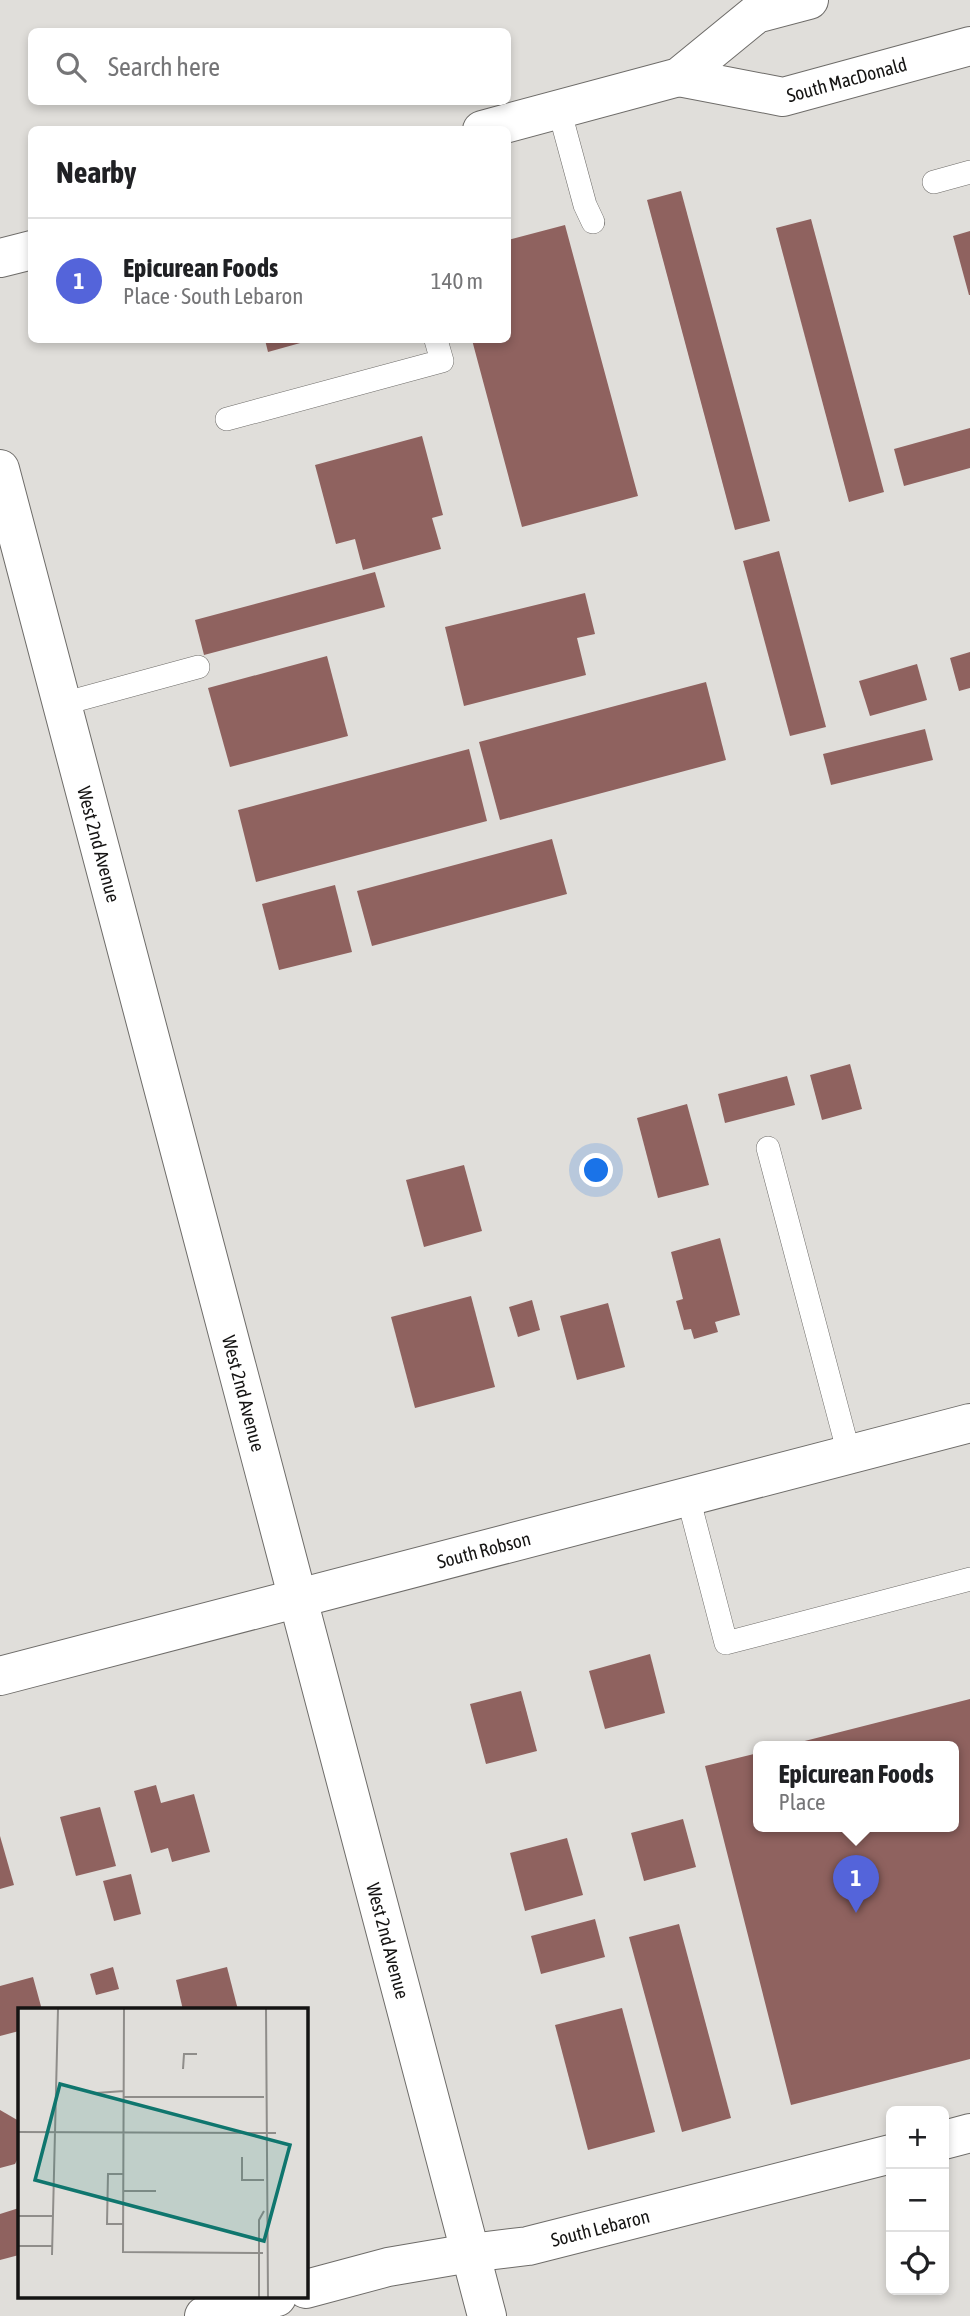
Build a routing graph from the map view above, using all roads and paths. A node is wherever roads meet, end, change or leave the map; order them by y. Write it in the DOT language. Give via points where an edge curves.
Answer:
graph roads {
  1 [pos="809,0"];
  2 [pos="970,46"];
  3 [pos="680,77"];
  4 [pos="559,109"];
  5 [pos="497,126"];
  6 [pos="970,172"];
  7 [pos="934,182"];
  8 [pos="593,222"];
  9 [pos="28,251"];
  10 [pos="0,258"];
  11 [pos="437,343"];
  12 [pos="227,419"];
  13 [pos="0,469"];
  14 [pos="198,667"];
  15 [pos="62,704"];
  16 [pos="768,1148"];
  17 [pos="970,1423"];
  18 [pos="849,1454"];
  19 [pos="688,1497"];
  20 [pos="970,1579"];
  21 [pos="298,1599"];
  22 [pos="0,1676"];
  23 [pos="970,2133"];
  24 [pos="949,2139"];
  25 [pos="886,2155"];
  26 [pos="470,2253"];
  27 [pos="308,2288"];
  28 [pos="273,2298"];
  29 [pos="204,2316"];
  30 [pos="487,2316"];
  1 -- 3 [label="street, South MacDonald" via="756,14"];
  2 -- 3 [label="street, South MacDonald" via="783,97"];
  3 -- 4 [label="street, South MacDonald"];
  4 -- 5 [label="street, South MacDonald"];
  4 -- 8 [label="lane"];
  6 -- 7 [label="lane"];
  9 -- 10 [label="street"];
  11 -- 12 [label="lane" via="442,361"];
  13 -- 15 [label="street, West 2nd Avenue"];
  14 -- 15 [label="lane"];
  15 -- 21 [label="street, West 2nd Avenue"];
  16 -- 18 [label="lane"];
  17 -- 18 [label="street, South Robson"];
  18 -- 19 [label="street, South Robson"];
  19 -- 20 [label="lane" via="726,1643"];
  19 -- 21 [label="street, South Robson"];
  21 -- 22 [label="street, South Robson"];
  21 -- 26 [label="street, West 2nd Avenue"];
  23 -- 24 [label="street"];
  25 -- 26 [label="street, South Lebaron" via="528,2246"];
  26 -- 27 [label="street, South Lebaron" via="388,2267"];
  26 -- 30 [label="street, West 2nd Avenue"];
  28 -- 29 [label="street"];
}
